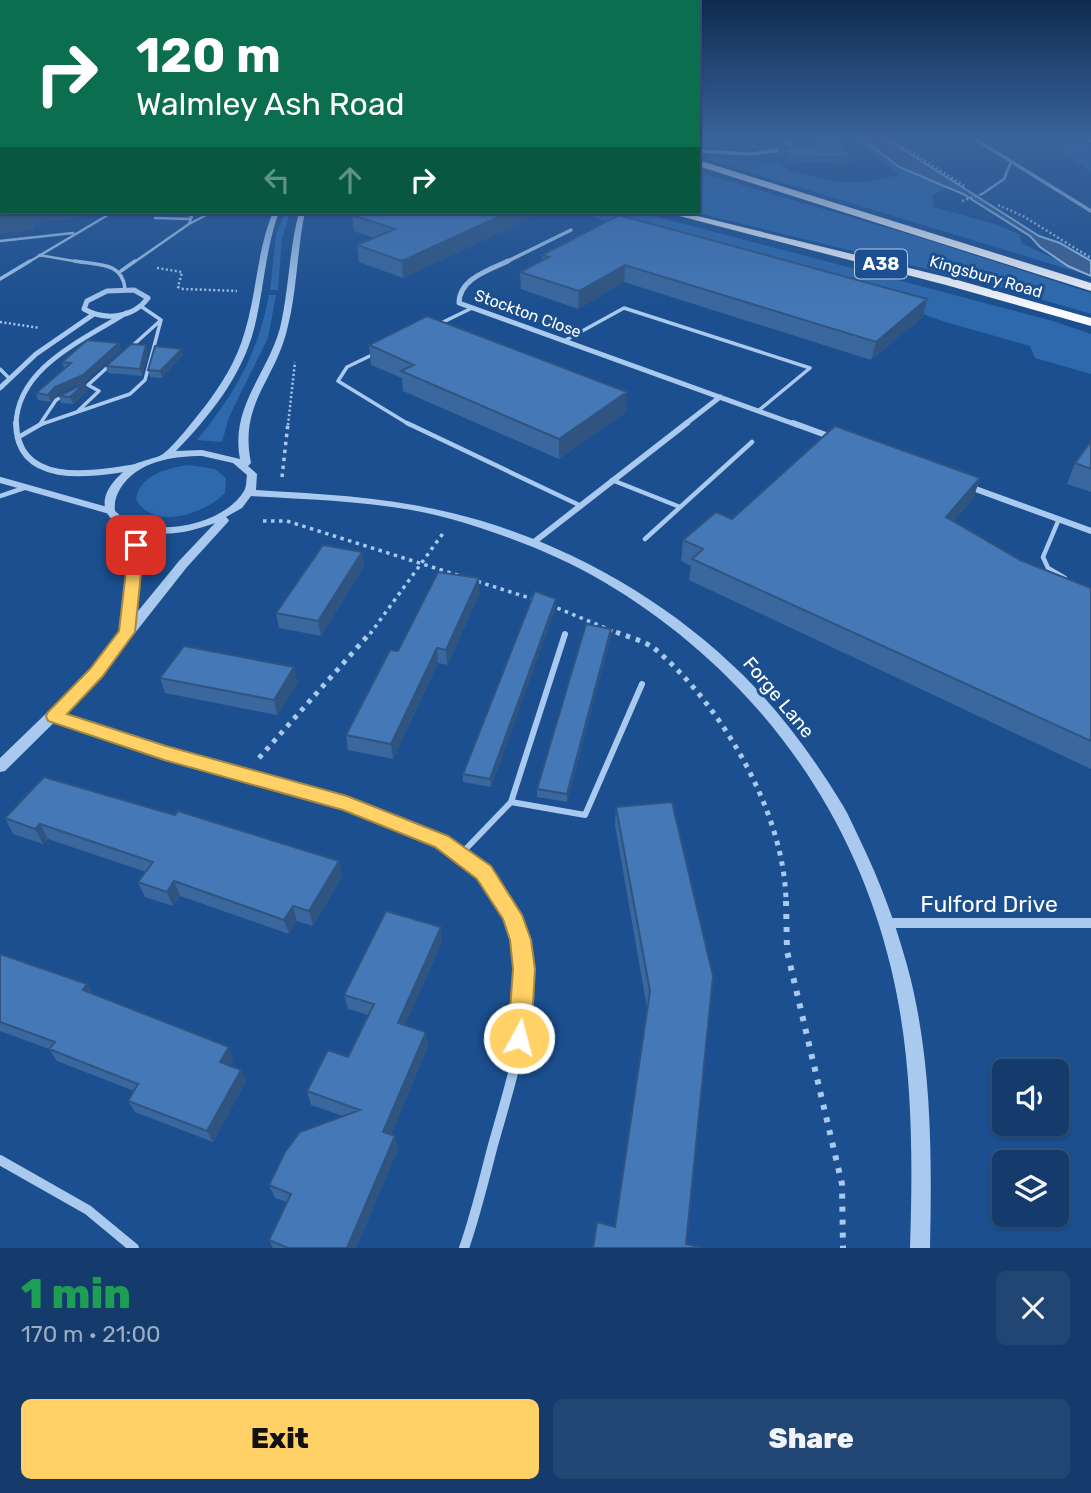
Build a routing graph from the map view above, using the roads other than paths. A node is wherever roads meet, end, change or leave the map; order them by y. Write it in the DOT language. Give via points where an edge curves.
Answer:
graph roads {
  1 [pos="797,194"];
  2 [pos="1064,194"];
  3 [pos="1091,211"];
  4 [pos="110,214"];
  5 [pos="185,214"];
  6 [pos="208,214"];
  7 [pos="275,214"];
  8 [pos="302,214"];
  9 [pos="677,214"];
  10 [pos="155,218"];
  11 [pos="190,222"];
  12 [pos="571,230"];
  13 [pos="78,232"];
  14 [pos="0,241"];
  15 [pos="39,256"];
  16 [pos="121,271"];
  17 [pos="0,279"];
  18 [pos="1091,287"];
  19 [pos="125,289"];
  20 [pos="142,307"];
  21 [pos="472,308"];
  22 [pos="125,313"];
  23 [pos="94,314"];
  24 [pos="161,320"];
  25 [pos="1091,322"];
  26 [pos="435,326"];
  27 [pos="564,341"];
  28 [pos="130,348"];
  29 [pos="386,349"];
  30 [pos="119,357"];
  31 [pos="0,369"];
  32 [pos="9,378"];
  33 [pos="89,384"];
  34 [pos="0,388"];
  35 [pos="720,397"];
  36 [pos="758,411"];
  37 [pos="76,414"];
  38 [pos="40,424"];
  39 [pos="16,438"];
  40 [pos="836,439"];
  41 [pos="752,442"];
  42 [pos="167,455"];
  43 [pos="246,463"];
  44 [pos="137,467"];
  45 [pos="0,480"];
  46 [pos="612,480"];
  47 [pos="967,486"];
  48 [pos="24,488"];
  49 [pos="250,493"];
  50 [pos="0,496"];
  51 [pos="579,505"];
  52 [pos="680,507"];
  53 [pos="110,511"];
  54 [pos="229,514"];
  55 [pos="1059,519"];
  56 [pos="137,528"];
  57 [pos="1091,531"];
  58 [pos="645,539"];
  59 [pos="534,542"];
  60 [pos="1071,580"];
  61 [pos="127,632"];
  62 [pos="565,634"];
  63 [pos="642,684"];
  64 [pos="54,716"];
  65 [pos="0,767"];
  66 [pos="510,802"];
  67 [pos="460,855"];
  68 [pos="886,923"];
  69 [pos="1091,923"];
  70 [pos="0,1160"];
  71 [pos="134,1248"];
  72 [pos="464,1248"];
  73 [pos="920,1248"];
  1 -- 18 [label="highway, Kingsbury Road / A38"];
  2 -- 3 [label="street"];
  4 -- 13 [label="lane"];
  5 -- 11 [label="lane" via="192,216"];
  6 -- 11 [label="lane"];
  7 -- 42 [label="street" via="244,349 209,406"];
  8 -- 43 [label="street" via="279,342 247,407 240,445"];
  9 -- 25 [label="highway, Kingsbury Road / A38"];
  10 -- 11 [label="lane"];
  11 -- 16 [label="lane"];
  12 -- 21 [label="street, Stockton Close" via="475,277 458,296 459,303"];
  13 -- 14 [label="lane"];
  13 -- 15 [label="lane"];
  15 -- 16 [label="lane"];
  15 -- 17 [label="lane"];
  16 -- 19 [label="lane"];
  19 -- 20 [label="street" via="146,295"];
  19 -- 23 [label="street" via="86,301 85,309"];
  20 -- 22 [label="street"];
  20 -- 24 [label="lane"];
  21 -- 26 [label="lane"];
  21 -- 27 [label="street, Stockton Close"];
  22 -- 23 [label="street"];
  22 -- 39 [label="street" via="50,363 29,383 18,402"];
  23 -- 32 [label="street"];
  24 -- 28 [label="lane"];
  24 -- 37 [label="lane" via="145,380 130,394"];
  27 -- 35 [label="street, Stockton Close"];
  27 -- 36 [label="lane" via="624,308 810,368"];
  29 -- 51 [label="lane" via="349,366 338,381 396,418"];
  30 -- 33 [label="lane"];
  31 -- 32 [label="lane"];
  32 -- 34 [label="street"];
  33 -- 37 [label="lane" via="99,391"];
  33 -- 38 [label="lane" via="70,389 46,411"];
  35 -- 36 [label="street, Stockton Close"];
  35 -- 46 [label="street"];
  36 -- 40 [label="street, Stockton Close"];
  37 -- 38 [label="lane"];
  38 -- 39 [label="lane"];
  39 -- 44 [label="street" via="29,465 51,472"];
  41 -- 52 [label="lane"];
  42 -- 43 [label="street" via="202,453"];
  42 -- 44 [label="street"];
  43 -- 49 [label="street" via="253,482"];
  44 -- 53 [label="street" via="117,485"];
  45 -- 48 [label="street"];
  46 -- 51 [label="street"];
  46 -- 52 [label="lane"];
  47 -- 55 [label="street"];
  48 -- 50 [label="lane"];
  48 -- 53 [label="street"];
  49 -- 54 [label="street"];
  49 -- 59 [label="street, Forge Lane" via="380,504 454,517"];
  51 -- 59 [label="street"];
  52 -- 58 [label="lane"];
  53 -- 56 [label="street"];
  54 -- 56 [label="street" via="183,530"];
  54 -- 61 [label="street"];
  55 -- 57 [label="street"];
  55 -- 60 [label="lane" via="1043,557 1048,568"];
  56 -- 61 [label="street"];
  59 -- 68 [label="street, Forge Lane" via="628,590 731,667 774,714 819,777 848,829"];
  61 -- 64 [label="street"];
  62 -- 66 [label="lane"];
  63 -- 66 [label="lane" via="585,815"];
  64 -- 65 [label="street"];
  64 -- 67 [label="street" via="347,804 442,841"];
  66 -- 67 [label="lane"];
  67 -- 72 [label="street" via="484,873 512,915 524,969 515,1062"];
  68 -- 69 [label="street, Fulford Drive"];
  68 -- 73 [label="street, Forge Lane" via="899,963 916,1055"];
  70 -- 71 [label="street" via="88,1210"];
}
